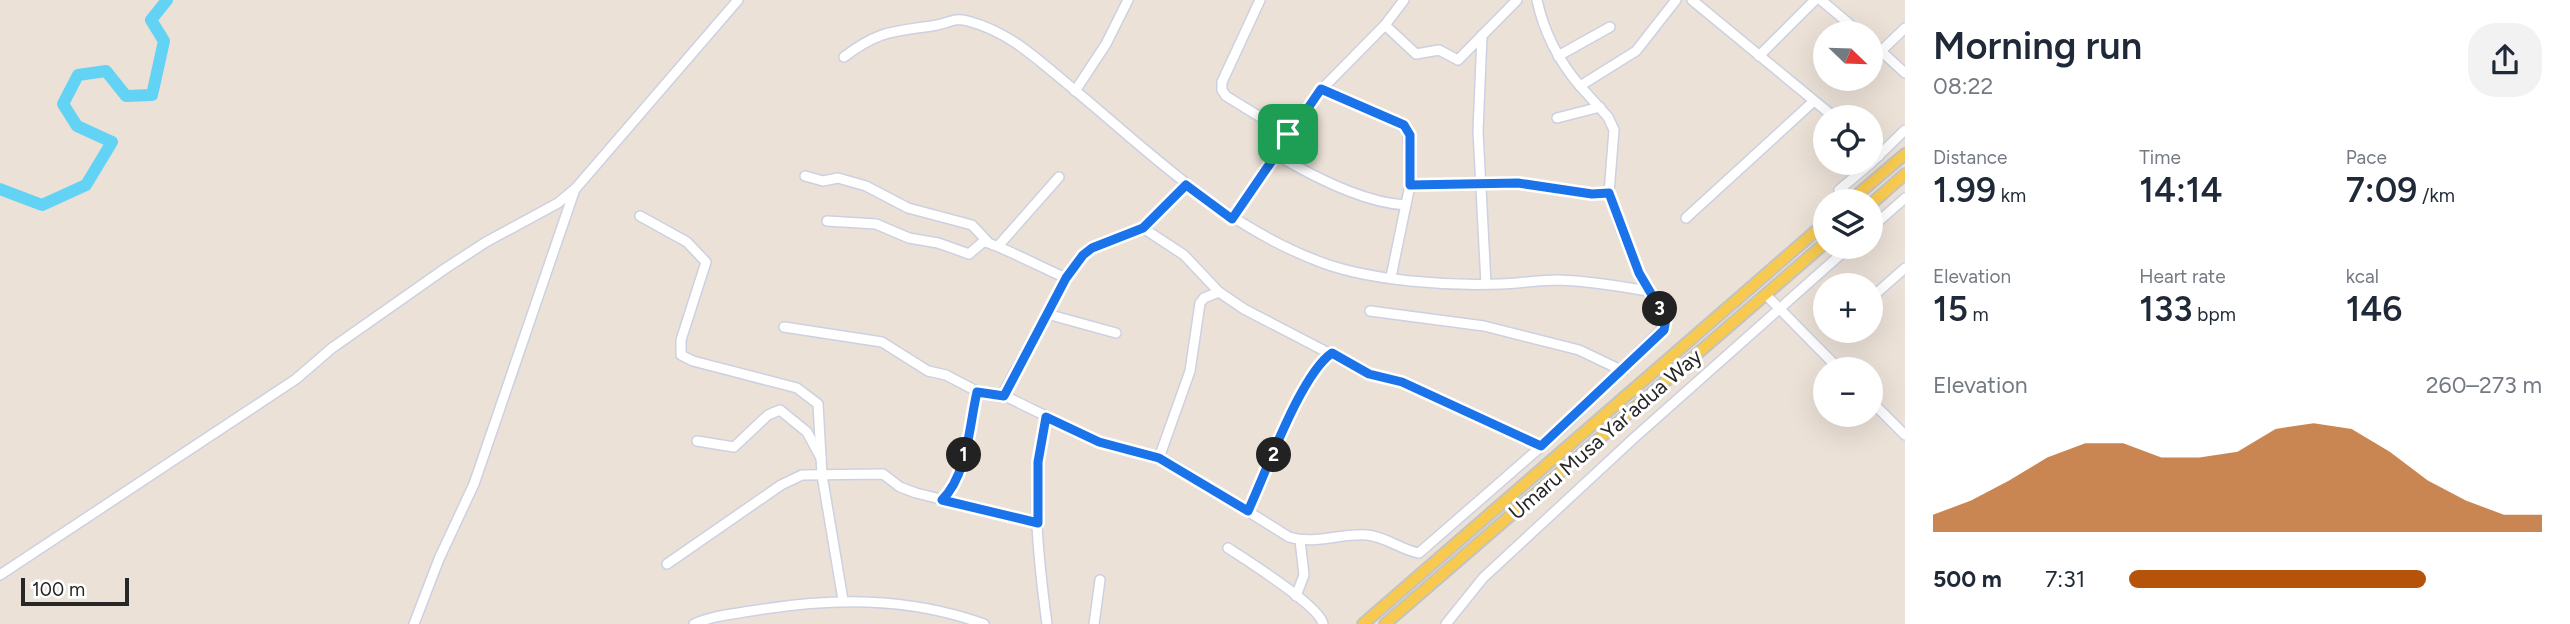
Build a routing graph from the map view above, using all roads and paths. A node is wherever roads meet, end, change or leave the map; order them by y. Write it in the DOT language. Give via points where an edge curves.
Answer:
graph roads {
  1 [pos="738,0"];
  2 [pos="1260,0"];
  3 [pos="1404,0"];
  4 [pos="1517,0"];
  5 [pos="1537,0"];
  6 [pos="1676,0"];
  7 [pos="1692,0"];
  8 [pos="1815,0"];
  9 [pos="1821,0"];
  10 [pos="1124,2"];
  11 [pos="1846,21"];
  12 [pos="1385,25"];
  13 [pos="1610,27"];
  14 [pos="1905,28"];
  15 [pos="1482,35"];
  16 [pos="1883,49"];
  17 [pos="1883,53"];
  18 [pos="1558,56"];
  19 [pos="1759,56"];
  20 [pos="845,57"];
  21 [pos="1905,73"];
  22 [pos="1580,86"];
  23 [pos="1321,89"];
  24 [pos="1076,91"];
  25 [pos="1814,101"];
  26 [pos="1819,105"];
  27 [pos="1600,107"];
  28 [pos="1558,118"];
  29 [pos="1905,130"];
  30 [pos="1288,134"];
  31 [pos="1883,152"];
  32 [pos="1275,154"];
  33 [pos="1905,154"];
  34 [pos="1905,174"];
  35 [pos="1857,175"];
  36 [pos="805,177"];
  37 [pos="1059,177"];
  38 [pos="1481,183"];
  39 [pos="1186,185"];
  40 [pos="1410,185"];
  41 [pos="576,188"];
  42 [pos="1840,189"];
  43 [pos="1863,189"];
  44 [pos="1609,193"];
  45 [pos="1883,193"];
  46 [pos="1905,198"];
  47 [pos="1406,205"];
  48 [pos="640,216"];
  49 [pos="1883,217"];
  50 [pos="1686,218"];
  51 [pos="1232,219"];
  52 [pos="827,221"];
  53 [pos="1143,228"];
  54 [pos="1813,233"];
  55 [pos="987,241"];
  56 [pos="999,245"];
  57 [pos="1813,254"];
  58 [pos="1835,259"];
  59 [pos="1905,268"];
  60 [pos="1391,277"];
  61 [pos="1066,278"];
  62 [pos="1486,284"];
  63 [pos="1883,287"];
  64 [pos="1648,291"];
  65 [pos="1219,292"];
  66 [pos="1766,295"];
  67 [pos="1778,309"];
  68 [pos="1370,310"];
  69 [pos="1047,314"];
  70 [pos="784,327"];
  71 [pos="1116,333"];
  72 [pos="1332,353"];
  73 [pos="1827,357"];
  74 [pos="1623,371"];
  75 [pos="977,392"];
  76 [pos="1004,396"];
  77 [pos="1883,413"];
  78 [pos="1046,417"];
  79 [pos="1905,435"];
  80 [pos="697,441"];
  81 [pos="1541,446"];
  82 [pos="1159,458"];
  83 [pos="822,460"];
  84 [pos="822,475"];
  85 [pos="942,500"];
  86 [pos="1248,511"];
  87 [pos="1038,523"];
  88 [pos="1300,540"];
  89 [pos="1228,548"];
  90 [pos="667,564"];
  91 [pos="0,575"];
  92 [pos="1100,579"];
  93 [pos="1296,596"];
  94 [pos="843,600"];
  95 [pos="414,624"];
  96 [pos="694,624"];
  97 [pos="984,624"];
  98 [pos="1047,624"];
  99 [pos="1094,624"];
  100 [pos="1323,624"];
  101 [pos="1363,624"];
  102 [pos="1385,624"];
  103 [pos="1446,624"];
  1 -- 41 [label="street"];
  2 -- 30 [label="street" via="1222,90"];
  3 -- 12 [label="street"];
  4 -- 15 [label="street"];
  5 -- 18 [label="street"];
  6 -- 22 [label="street" via="1636,51"];
  7 -- 19 [label="street"];
  8 -- 19 [label="street"];
  9 -- 11 [label="street"];
  10 -- 24 [label="street"];
  12 -- 15 [label="street" via="1419,55 1439,50 1458,60"];
  12 -- 23 [label="street"];
  13 -- 18 [label="street"];
  14 -- 16 [label="street"];
  15 -- 38 [label="street"];
  17 -- 21 [label="street"];
  18 -- 22 [label="street"];
  19 -- 25 [label="street"];
  20 -- 24 [label="street" via="891,30 959,19 1014,39"];
  22 -- 27 [label="street"];
  23 -- 30 [label="street"];
  23 -- 40 [label="street" via="1404,125 1410,135"];
  24 -- 39 [label="street"];
  25 -- 26 [label="street"];
  25 -- 50 [label="street"];
  27 -- 28 [label="street"];
  27 -- 44 [label="street" via="1614,130"];
  29 -- 31 [label="street"];
  30 -- 32 [label="street"];
  32 -- 47 [label="street" via="1370,199"];
  32 -- 51 [label="street"];
  33 -- 43 [label="main road"];
  34 -- 45 [label="main road"];
  35 -- 42 [label="street"];
  36 -- 55 [label="street" via="838,178 866,186 908,208 972,225"];
  37 -- 56 [label="street"];
  38 -- 40 [label="street"];
  38 -- 44 [label="street"];
  38 -- 62 [label="street"];
  39 -- 51 [label="street"];
  39 -- 53 [label="street"];
  40 -- 47 [label="street"];
  41 -- 91 [label="street" via="446,268 332,348 296,379"];
  41 -- 95 [label="street" via="474,484"];
  44 -- 64 [label="street"];
  46 -- 49 [label="street"];
  47 -- 60 [label="street"];
  48 -- 83 [label="street" via="687,242 706,262 681,340 681,355 805,391 821,412"];
  51 -- 60 [label="street" via="1324,263"];
  52 -- 55 [label="street" via="876,224 969,254"];
  53 -- 61 [label="street" via="1092,248"];
  53 -- 65 [label="street" via="1184,255"];
  54 -- 101 [label="main road, Umaru Musa Yar'adua Way"];
  55 -- 56 [label="street"];
  56 -- 61 [label="street"];
  57 -- 66 [label="main road, Umaru Musa Yar'adua Way"];
  58 -- 67 [label="street"];
  59 -- 63 [label="street"];
  60 -- 62 [label="street"];
  61 -- 69 [label="street"];
  62 -- 64 [label="street" via="1562,280"];
  64 -- 74 [label="street" via="1666,325"];
  65 -- 72 [label="street"];
  65 -- 82 [label="street" via="1200,303 1190,371"];
  66 -- 67 [label="street"];
  66 -- 102 [label="main road, Umaru Musa Yar'adua Way"];
  67 -- 73 [label="street"];
  67 -- 103 [label="street" via="1483,578"];
  68 -- 74 [label="street" via="1484,326 1579,350"];
  69 -- 71 [label="street"];
  69 -- 76 [label="street"];
  70 -- 75 [label="street" via="882,342 928,371"];
  72 -- 81 [label="street" via="1369,374 1402,382"];
  72 -- 86 [label="street" via="1317,367 1299,400"];
  74 -- 81 [label="street"];
  75 -- 76 [label="street"];
  75 -- 85 [label="street" via="962,461"];
  76 -- 78 [label="street"];
  77 -- 79 [label="street"];
  78 -- 82 [label="street" via="1099,442"];
  78 -- 87 [label="street" via="1038,462"];
  80 -- 83 [label="street" via="734,447 768,415 780,410 807,432"];
  81 -- 88 [label="street" via="1419,553 1383,537 1363,534"];
  82 -- 86 [label="street"];
  83 -- 84 [label="street"];
  84 -- 85 [label="street" via="883,474 904,489"];
  84 -- 90 [label="street" via="790,479"];
  84 -- 94 [label="street"];
  85 -- 87 [label="street"];
  86 -- 88 [label="street"];
  87 -- 98 [label="street" via="1040,587"];
  88 -- 93 [label="street" via="1304,575"];
  89 -- 93 [label="street"];
  92 -- 99 [label="street"];
  93 -- 100 [label="street"];
  94 -- 96 [label="street" via="768,608"];
  94 -- 97 [label="street" via="871,600"];
}
